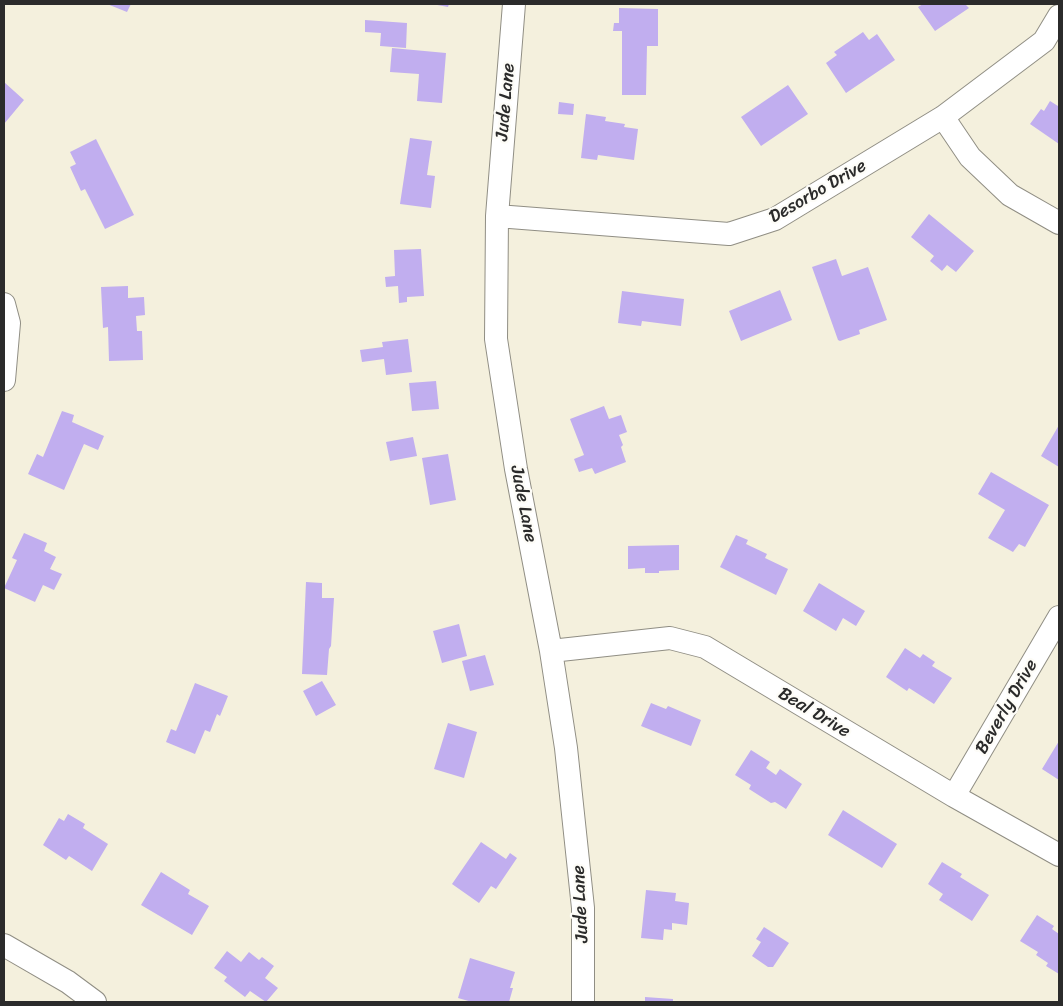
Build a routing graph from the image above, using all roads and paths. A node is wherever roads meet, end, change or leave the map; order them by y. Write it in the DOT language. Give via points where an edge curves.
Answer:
graph roads {
  1 [pos="514,4"];
  2 [pos="1059,16"];
  3 [pos="944,117"];
  4 [pos="497,216"];
  5 [pos="1059,223"];
  6 [pos="4,304"];
  7 [pos="4,380"];
  8 [pos="1059,617"];
  9 [pos="551,651"];
  10 [pos="954,796"];
  11 [pos="1059,855"];
  12 [pos="4,945"];
  13 [pos="95,1002"];
  14 [pos="583,1002"];
  1 -- 4 [label="street, Jude Lane"];
  2 -- 3 [label="street, Desorbo Drive" via="1044,41"];
  3 -- 4 [label="street, Desorbo Drive" via="775,219 730,234"];
  3 -- 5 [label="street" via="970,157 1010,195"];
  4 -- 9 [label="street, Jude Lane" via="496,339 516,469"];
  6 -- 7 [label="street" via="9,323"];
  8 -- 10 [label="street, Beverly Drive"];
  9 -- 10 [label="street, Beal Drive" via="670,638 705,647"];
  9 -- 14 [label="street, Jude Lane" via="566,748 583,908"];
  10 -- 11 [label="street, Beal Drive"];
  12 -- 13 [label="street" via="68,982"];
}
